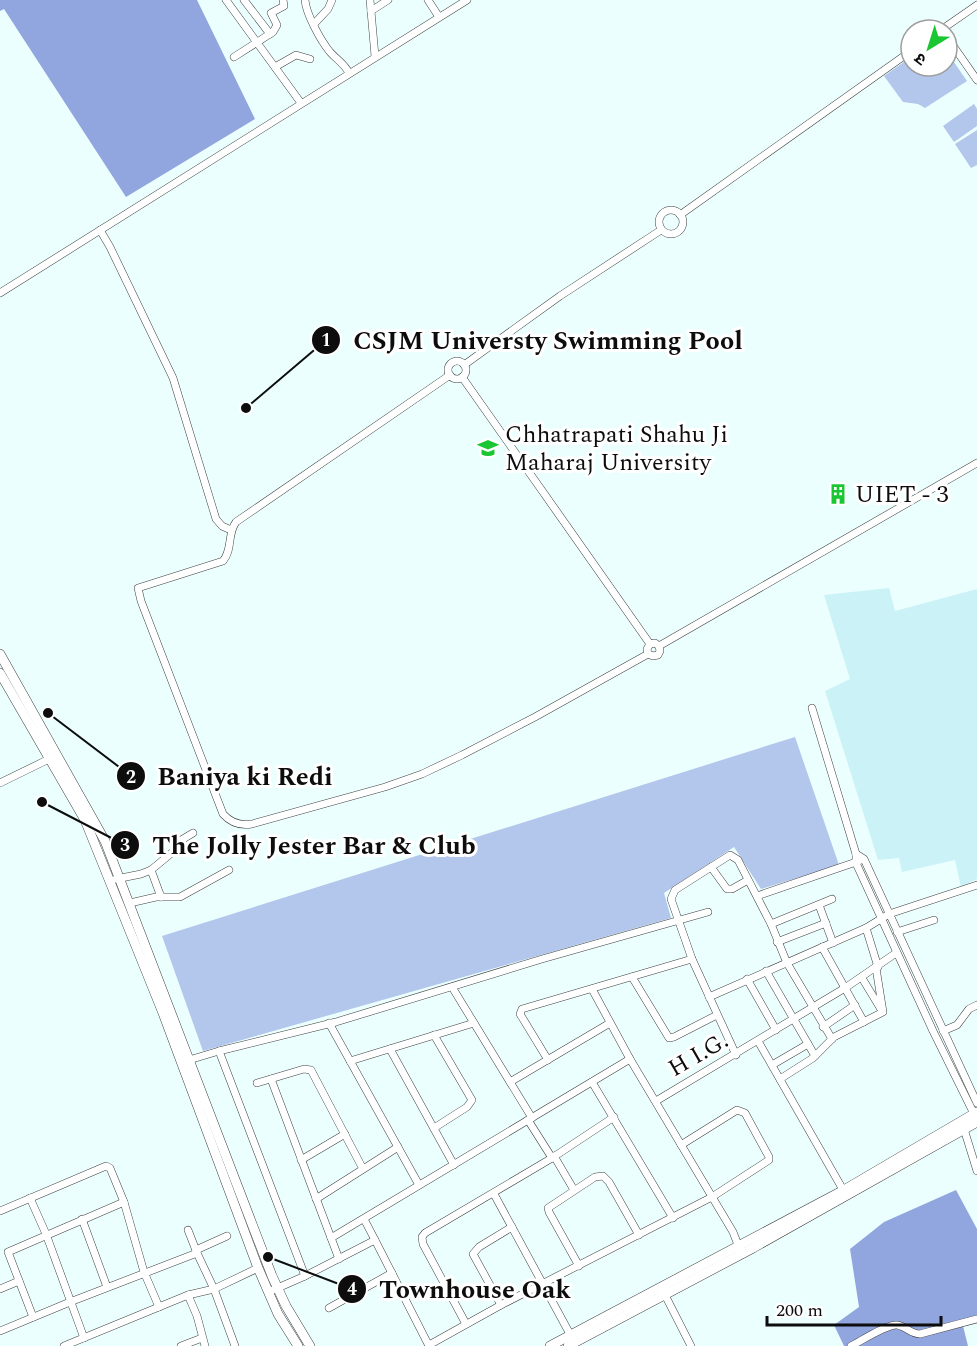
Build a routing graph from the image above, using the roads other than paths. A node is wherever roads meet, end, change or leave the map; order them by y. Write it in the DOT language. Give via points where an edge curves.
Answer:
graph roads {
  1 [pos="226,0"];
  2 [pos="244,0"];
  3 [pos="283,0"];
  4 [pos="305,0"];
  5 [pos="332,0"];
  6 [pos="370,0"];
  7 [pos="388,0"];
  8 [pos="428,0"];
  9 [pos="467,0"];
  10 [pos="977,5"];
  11 [pos="371,11"];
  12 [pos="439,17"];
  13 [pos="959,18"];
  14 [pos="314,24"];
  15 [pos="270,34"];
  16 [pos="256,42"];
  17 [pos="959,54"];
  18 [pos="234,57"];
  19 [pos="375,57"];
  20 [pos="310,59"];
  21 [pos="899,60"];
  22 [pos="275,67"];
  23 [pos="349,73"];
  24 [pos="977,80"];
  25 [pos="301,103"];
  26 [pos="680,215"];
  27 [pos="100,230"];
  28 [pos="662,230"];
  29 [pos="0,293"];
  30 [pos="464,365"];
  31 [pos="450,375"];
  32 [pos="462,377"];
  33 [pos="977,464"];
  34 [pos="231,530"];
  35 [pos="650,644"];
  36 [pos="659,646"];
  37 [pos="0,654"];
  38 [pos="648,654"];
  39 [pos="0,673"];
  40 [pos="812,708"];
  41 [pos="49,759"];
  42 [pos="0,783"];
  43 [pos="80,803"];
  44 [pos="193,833"];
  45 [pos="856,858"];
  46 [pos="711,867"];
  47 [pos="151,870"];
  48 [pos="229,870"];
  49 [pos="116,879"];
  50 [pos="748,880"];
  51 [pos="977,885"];
  52 [pos="757,896"];
  53 [pos="161,897"];
  54 [pos="832,899"];
  55 [pos="130,903"];
  56 [pos="819,905"];
  57 [pos="708,912"];
  58 [pos="886,916"];
  59 [pos="934,920"];
  60 [pos="679,921"];
  61 [pos="825,923"];
  62 [pos="771,924"];
  63 [pos="866,928"];
  64 [pos="897,932"];
  65 [pos="777,942"];
  66 [pos="832,942"];
  67 [pos="822,947"];
  68 [pos="896,953"];
  69 [pos="692,959"];
  70 [pos="787,963"];
  71 [pos="877,968"];
  72 [pos="766,971"];
  73 [pos="632,977"];
  74 [pos="862,978"];
  75 [pos="747,979"];
  76 [pos="452,987"];
  77 [pos="592,988"];
  78 [pos="845,988"];
  79 [pos="709,997"];
  80 [pos="855,1005"];
  81 [pos="977,1005"];
  82 [pos="812,1008"];
  83 [pos="883,1012"];
  84 [pos="717,1015"];
  85 [pos="794,1019"];
  86 [pos="864,1022"];
  87 [pos="329,1023"];
  88 [pos="474,1023"];
  89 [pos="610,1023"];
  90 [pos="823,1027"];
  91 [pos="776,1030"];
  92 [pos="943,1031"];
  93 [pos="434,1035"];
  94 [pos="832,1039"];
  95 [pos="759,1041"];
  96 [pos="808,1044"];
  97 [pos="390,1049"];
  98 [pos="219,1051"];
  99 [pos="736,1055"];
  100 [pos="815,1056"];
  101 [pos="185,1057"];
  102 [pos="630,1059"];
  103 [pos="548,1060"];
  104 [pos="350,1061"];
  105 [pos="772,1065"];
  106 [pos="271,1079"];
  107 [pos="780,1079"];
  108 [pos="510,1082"];
  109 [pos="592,1082"];
  110 [pos="257,1083"];
  111 [pos="656,1101"];
  112 [pos="977,1103"];
  113 [pos="614,1117"];
  114 [pos="976,1117"];
  115 [pos="530,1119"];
  116 [pos="434,1128"];
  117 [pos="964,1129"];
  118 [pos="345,1134"];
  119 [pos="681,1145"];
  120 [pos="398,1147"];
  121 [pos="553,1157"];
  122 [pos="301,1160"];
  123 [pos="454,1165"];
  124 [pos="363,1169"];
  125 [pos="977,1171"];
  126 [pos="419,1185"];
  127 [pos="574,1190"];
  128 [pos="494,1194"];
  129 [pos="846,1194"];
  130 [pos="712,1197"];
  131 [pos="30,1198"];
  132 [pos="316,1198"];
  133 [pos="124,1202"];
  134 [pos="0,1211"];
  135 [pos="673,1218"];
  136 [pos="82,1219"];
  137 [pos="364,1219"];
  138 [pos="512,1227"];
  139 [pos="188,1230"];
  140 [pos="46,1234"];
  141 [pos="639,1235"];
  142 [pos="227,1236"];
  143 [pos="331,1238"];
  144 [pos="375,1240"];
  145 [pos="740,1250"];
  146 [pos="197,1251"];
  147 [pos="4,1253"];
  148 [pos="339,1259"];
  149 [pos="579,1266"];
  150 [pos="258,1268"];
  151 [pos="144,1272"];
  152 [pos="392,1273"];
  153 [pos="305,1276"];
  154 [pos="19,1281"];
  155 [pos="543,1284"];
  156 [pos="108,1287"];
  157 [pos="0,1289"];
  158 [pos="214,1289"];
  159 [pos="272,1290"];
  160 [pos="663,1291"];
  161 [pos="188,1295"];
  162 [pos="70,1302"];
  163 [pos="501,1305"];
  164 [pos="159,1307"];
  165 [pos="329,1308"];
  166 [pos="33,1317"];
  167 [pos="976,1320"];
  168 [pos="466,1324"];
  169 [pos="0,1331"];
  170 [pos="570,1336"];
  171 [pos="84,1338"];
  172 [pos="202,1338"];
  173 [pos="587,1342"];
  174 [pos="689,1345"];
  175 [pos="63,1346"];
  176 [pos="181,1346"];
  177 [pos="204,1346"];
  178 [pos="235,1346"];
  179 [pos="298,1346"];
  180 [pos="310,1346"];
  181 [pos="429,1346"];
  182 [pos="550,1346"];
  183 [pos="568,1346"];
  184 [pos="851,1346"];
  1 -- 16 [label="street"];
  2 -- 15 [label="street"];
  3 -- 15 [label="street" via="284,6 271,13 277,25"];
  4 -- 14 [label="street"];
  5 -- 14 [label="street"];
  6 -- 11 [label="street"];
  7 -- 11 [label="street"];
  8 -- 12 [label="street"];
  9 -- 12 [label="street"];
  10 -- 13 [label="street"];
  11 -- 19 [label="street"];
  12 -- 19 [label="street"];
  14 -- 23 [label="street" via="328,50"];
  15 -- 16 [label="street"];
  16 -- 18 [label="street"];
  16 -- 22 [label="street"];
  17 -- 24 [label="street"];
  19 -- 23 [label="street"];
  20 -- 22 [label="street" via="296,55"];
  21 -- 26 [label="street"];
  22 -- 25 [label="street"];
  23 -- 25 [label="street"];
  25 -- 27 [label="street"];
  26 -- 28 [label="street" via="683,224 678,231 669,234"];
  26 -- 28 [label="street" via="672,210 663,213 659,221"];
  27 -- 29 [label="street"];
  27 -- 34 [label="street" via="170,372 216,519"];
  28 -- 30 [label="street"];
  30 -- 31 [label="street" via="452,363"];
  30 -- 32 [label="street"];
  31 -- 32 [label="street"];
  31 -- 34 [label="street" via="236,522"];
  32 -- 35 [label="street"];
  33 -- 36 [label="street"];
  34 -- 38 [label="street" via="223,561 138,588 220,809 228,819 243,826 422,774"];
  35 -- 36 [label="street"];
  35 -- 38 [label="street"];
  36 -- 38 [label="street" via="658,655"];
  37 -- 43 [label="street"];
  39 -- 41 [label="street"];
  40 -- 45 [label="street"];
  41 -- 42 [label="street"];
  41 -- 43 [label="street"];
  43 -- 49 [label="street"];
  44 -- 47 [label="street" via="178,842 174,851"];
  45 -- 52 [label="street"];
  45 -- 58 [label="street"];
  45 -- 58 [label="street" via="864,859"];
  46 -- 50 [label="street" via="727,890"];
  46 -- 50 [label="street" via="732,855"];
  46 -- 60 [label="street" via="673,892 671,899"];
  47 -- 49 [label="street"];
  47 -- 53 [label="street"];
  48 -- 53 [label="street" via="184,895"];
  49 -- 55 [label="street"];
  49 -- 101 [label="street" via="164,1013"];
  50 -- 52 [label="street"];
  51 -- 58 [label="street"];
  52 -- 62 [label="street"];
  53 -- 55 [label="street"];
  54 -- 56 [label="street"];
  55 -- 101 [label="street"];
  56 -- 61 [label="street"];
  56 -- 62 [label="street"];
  57 -- 60 [label="street"];
  58 -- 63 [label="street"];
  58 -- 64 [label="street"];
  58 -- 68 [label="street"];
  59 -- 64 [label="street"];
  60 -- 69 [label="street"];
  60 -- 76 [label="street"];
  61 -- 65 [label="street"];
  61 -- 66 [label="street"];
  62 -- 65 [label="street"];
  63 -- 66 [label="street"];
  63 -- 71 [label="street"];
  64 -- 92 [label="street"];
  65 -- 70 [label="street"];
  66 -- 67 [label="street"];
  67 -- 70 [label="street"];
  67 -- 78 [label="street"];
  68 -- 71 [label="street, H I.G."];
  68 -- 114 [label="street"];
  69 -- 73 [label="street"];
  69 -- 79 [label="street"];
  70 -- 72 [label="street"];
  70 -- 82 [label="street"];
  71 -- 74 [label="street, H I.G."];
  71 -- 83 [label="street"];
  72 -- 75 [label="street"];
  72 -- 85 [label="street"];
  73 -- 77 [label="street"];
  73 -- 84 [label="street" via="669,1038"];
  74 -- 78 [label="street, H I.G."];
  74 -- 83 [label="street"];
  75 -- 79 [label="street"];
  75 -- 91 [label="street"];
  76 -- 87 [label="street"];
  76 -- 88 [label="street"];
  77 -- 89 [label="street"];
  77 -- 103 [label="street" via="521,1011"];
  78 -- 80 [label="street"];
  78 -- 82 [label="street, H I.G."];
  79 -- 84 [label="street"];
  80 -- 86 [label="street"];
  80 -- 90 [label="street"];
  81 -- 92 [label="street" via="957,1025"];
  82 -- 85 [label="street, H I.G."];
  82 -- 90 [label="street"];
  83 -- 86 [label="street"];
  84 -- 99 [label="street"];
  85 -- 91 [label="street, H I.G."];
  85 -- 96 [label="street"];
  86 -- 94 [label="street"];
  87 -- 98 [label="street"];
  87 -- 104 [label="street"];
  88 -- 93 [label="street"];
  88 -- 108 [label="street"];
  89 -- 102 [label="street"];
  89 -- 103 [label="street"];
  90 -- 94 [label="street"];
  91 -- 95 [label="street, H I.G."];
  92 -- 112 [label="street"];
  93 -- 97 [label="street"];
  93 -- 116 [label="street" via="472,1100 469,1106"];
  94 -- 100 [label="street"];
  95 -- 99 [label="street, H I.G."];
  95 -- 105 [label="street"];
  96 -- 100 [label="street"];
  96 -- 105 [label="street"];
  97 -- 104 [label="street"];
  97 -- 116 [label="street"];
  98 -- 101 [label="street"];
  98 -- 153 [label="street"];
  99 -- 111 [label="street, H I.G."];
  100 -- 107 [label="street"];
  101 -- 150 [label="street"];
  101 -- 159 [label="street"];
  102 -- 109 [label="street"];
  102 -- 111 [label="street"];
  103 -- 108 [label="street"];
  104 -- 120 [label="street"];
  105 -- 107 [label="street"];
  106 -- 110 [label="street"];
  106 -- 118 [label="street" via="311,1070"];
  106 -- 122 [label="street"];
  107 -- 129 [label="street"];
  108 -- 115 [label="street"];
  109 -- 113 [label="street"];
  109 -- 115 [label="street"];
  111 -- 119 [label="street"];
  113 -- 121 [label="street"];
  113 -- 135 [label="street"];
  114 -- 117 [label="street"];
  114 -- 129 [label="street"];
  115 -- 121 [label="street"];
  115 -- 123 [label="street"];
  116 -- 123 [label="street"];
  117 -- 125 [label="street"];
  117 -- 129 [label="street"];
  118 -- 122 [label="street"];
  118 -- 124 [label="street"];
  119 -- 130 [label="street"];
  119 -- 130 [label="street" via="732,1112 745,1113 769,1160"];
  120 -- 124 [label="street"];
  120 -- 126 [label="street"];
  121 -- 127 [label="street"];
  121 -- 128 [label="street"];
  122 -- 132 [label="street"];
  123 -- 126 [label="street"];
  124 -- 132 [label="street"];
  126 -- 137 [label="street"];
  127 -- 141 [label="street" via="595,1177 605,1177"];
  127 -- 149 [label="street" via="548,1209"];
  128 -- 138 [label="street"];
  128 -- 168 [label="street" via="425,1233 421,1239"];
  129 -- 145 [label="street"];
  130 -- 135 [label="street"];
  130 -- 145 [label="street"];
  131 -- 133 [label="street" via="106,1166"];
  131 -- 134 [label="street"];
  131 -- 140 [label="street"];
  132 -- 143 [label="street"];
  133 -- 136 [label="street"];
  133 -- 151 [label="street"];
  135 -- 141 [label="street"];
  136 -- 140 [label="street"];
  136 -- 156 [label="street"];
  137 -- 143 [label="street"];
  137 -- 144 [label="street"];
  138 -- 155 [label="street"];
  138 -- 163 [label="street" via="473,1254"];
  139 -- 146 [label="street"];
  140 -- 147 [label="street"];
  140 -- 162 [label="street"];
  141 -- 149 [label="street"];
  142 -- 146 [label="street"];
  143 -- 148 [label="street"];
  144 -- 148 [label="street"];
  144 -- 152 [label="street"];
  145 -- 160 [label="street"];
  146 -- 151 [label="street"];
  146 -- 158 [label="street"];
  147 -- 154 [label="street"];
  148 -- 153 [label="street"];
  149 -- 155 [label="street"];
  150 -- 158 [label="street"];
  150 -- 159 [label="street"];
  151 -- 156 [label="street"];
  151 -- 164 [label="street"];
  152 -- 165 [label="street"];
  152 -- 181 [label="street"];
  153 -- 159 [label="street"];
  154 -- 157 [label="street"];
  154 -- 166 [label="street"];
  155 -- 163 [label="street"];
  155 -- 170 [label="street"];
  156 -- 162 [label="street"];
  158 -- 161 [label="street"];
  158 -- 178 [label="street"];
  159 -- 179 [label="street" via="278,1314"];
  159 -- 180 [label="street"];
  160 -- 170 [label="street"];
  160 -- 173 [label="street"];
  160 -- 174 [label="street"];
  161 -- 164 [label="street"];
  161 -- 172 [label="street"];
  162 -- 166 [label="street"];
  162 -- 171 [label="street"];
  163 -- 168 [label="street"];
  164 -- 171 [label="street"];
  166 -- 169 [label="street"];
  167 -- 184 [label="street" via="920,1334 892,1325"];
  168 -- 181 [label="street"];
  170 -- 182 [label="street"];
  171 -- 175 [label="street"];
  172 -- 176 [label="street"];
  172 -- 177 [label="street"];
  173 -- 183 [label="street"];
}
